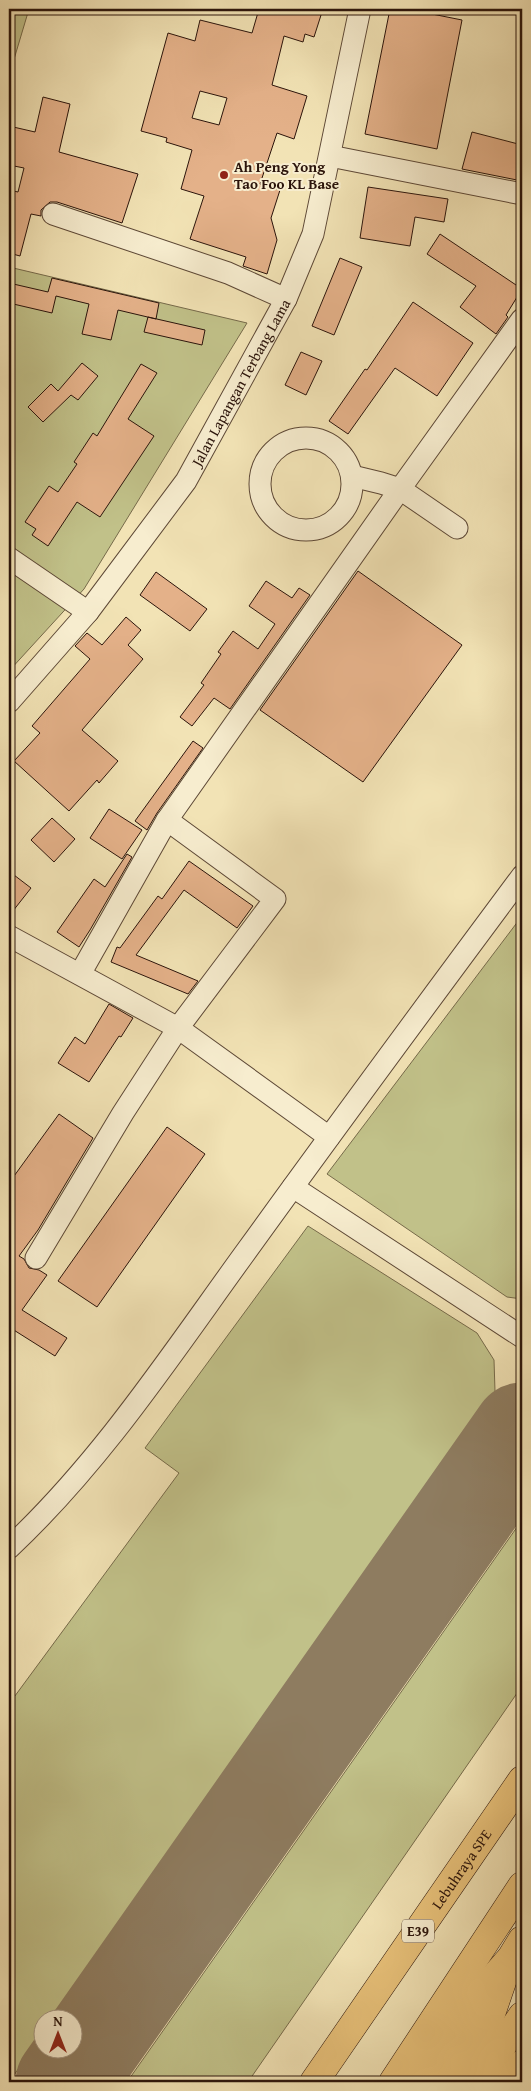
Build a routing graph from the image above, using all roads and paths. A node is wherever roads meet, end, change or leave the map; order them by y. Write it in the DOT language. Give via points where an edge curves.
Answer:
graph roads {
  1 [pos="360,9"];
  2 [pos="330,156"];
  3 [pos="522,194"];
  4 [pos="53,214"];
  5 [pos="286,299"];
  6 [pos="522,319"];
  7 [pos="352,476"];
  8 [pos="400,489"];
  9 [pos="457,528"];
  10 [pos="9,558"];
  11 [pos="88,612"];
  12 [pos="9,702"];
  13 [pos="167,820"];
  14 [pos="522,876"];
  15 [pos="9,936"];
  16 [pos="80,974"];
  17 [pos="178,1028"];
  18 [pos="329,1137"];
  19 [pos="293,1187"];
  20 [pos="36,1258"];
  21 [pos="522,1337"];
  22 [pos="9,1548"];
  23 [pos="522,1780"];
  24 [pos="522,1798"];
  25 [pos="522,1886"];
  26 [pos="516,1949"];
  27 [pos="522,2016"];
  28 [pos="522,2064"];
  29 [pos="314,2082"];
  30 [pos="326,2082"];
  31 [pos="393,2082"];
  32 [pos="419,2082"];
  33 [pos="448,2082"];
  34 [pos="478,2082"];
  35 [pos="509,2082"];
  1 -- 2 [label="street, Jalan Lapangan Terbang Lama"];
  2 -- 3 [label="street"];
  2 -- 5 [label="street, Jalan Lapangan Terbang Lama" via="313,234"];
  4 -- 5 [label="street" via="228,273"];
  5 -- 11 [label="street, Jalan Lapangan Terbang Lama" via="186,481"];
  6 -- 8 [label="street"];
  7 -- 7 [label="street" via="341,453 328,443 313,438 297,439 274,451 265,464 261,476 262,498 270,512 292,528 321,528 334,521 345,509 351,497"];
  7 -- 8 [label="street"];
  8 -- 9 [label="street"];
  8 -- 13 [label="street"];
  10 -- 11 [label="street"];
  11 -- 12 [label="street, Jalan Lapangan Terbang Lama"];
  13 -- 16 [label="street"];
  13 -- 17 [label="street" via="275,898"];
  14 -- 18 [label="street"];
  15 -- 16 [label="street"];
  16 -- 17 [label="street"];
  17 -- 18 [label="street"];
  17 -- 20 [label="street"];
  18 -- 19 [label="street"];
  19 -- 21 [label="street"];
  19 -- 22 [label="street" via="121,1424 35,1524"];
  23 -- 29 [label="highway, Lebuhraya SPE / E39"];
  24 -- 30 [label="highway, Lebuhraya SPE / E39"];
  25 -- 31 [label="highway"];
  26 -- 32 [label="highway" via="478,1996"];
  26 -- 33 [label="highway" via="491,2014"];
  27 -- 34 [label="highway"];
  28 -- 35 [label="highway"];
}
